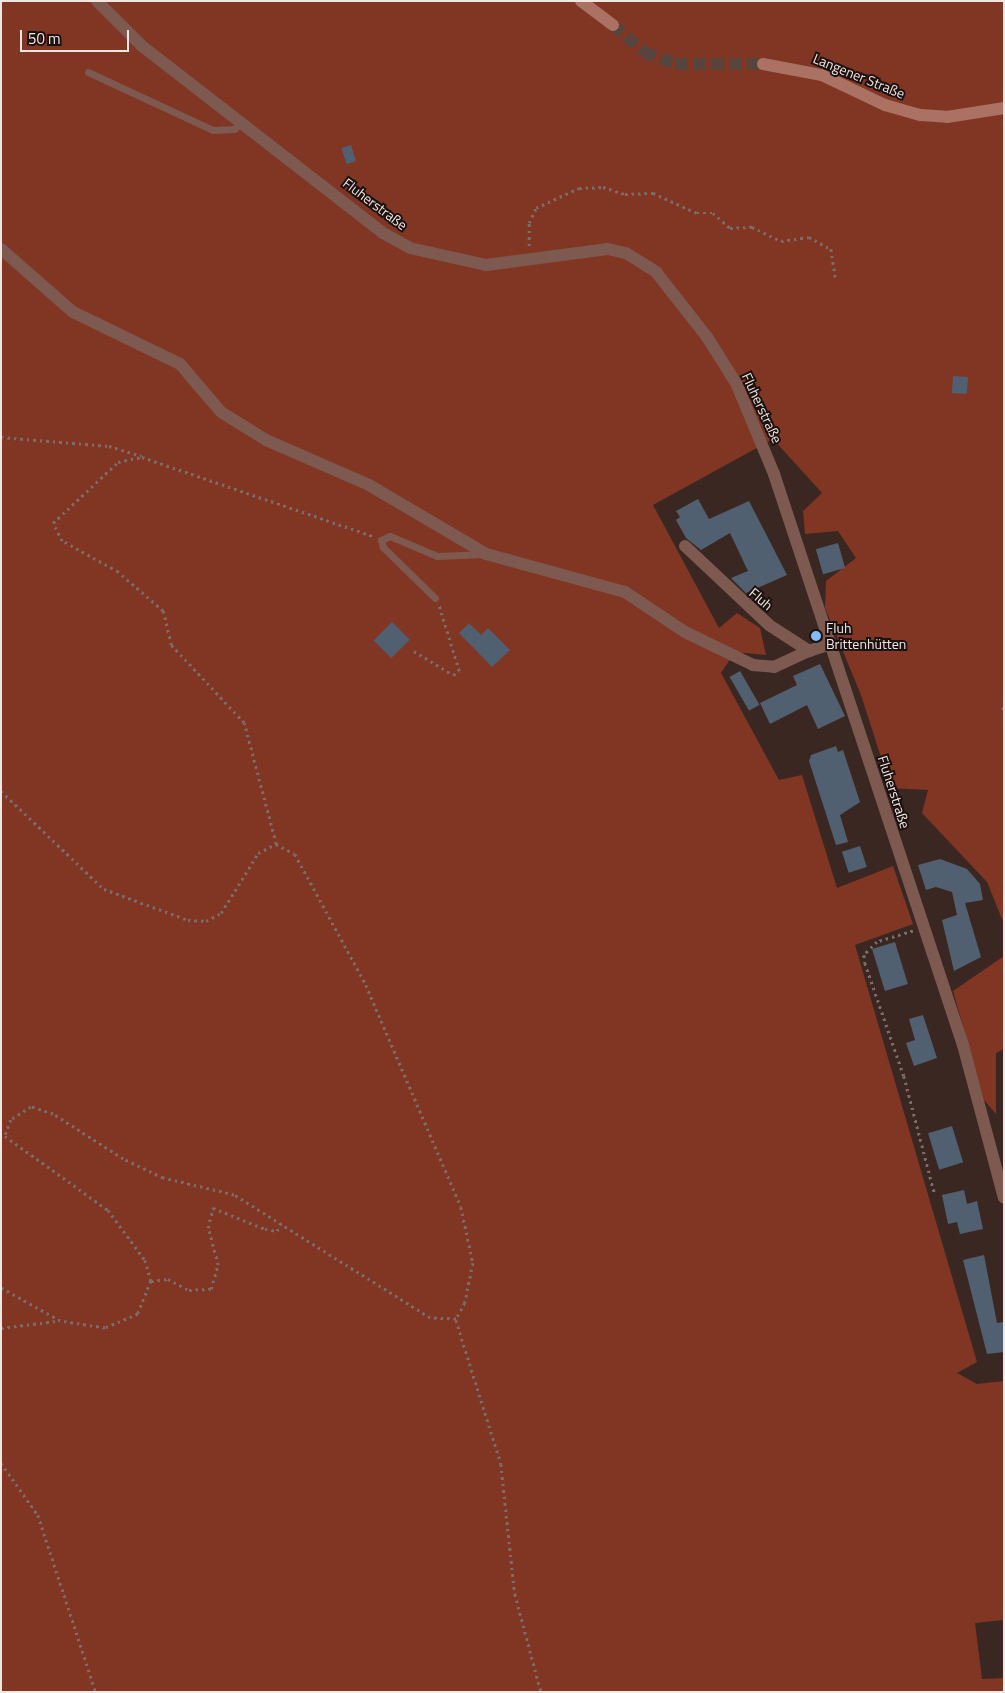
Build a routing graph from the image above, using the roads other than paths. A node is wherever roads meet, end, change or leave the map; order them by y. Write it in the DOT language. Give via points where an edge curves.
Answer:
graph roads {
  1 [pos="97,1"];
  2 [pos="581,1"];
  3 [pos="612,25"];
  4 [pos="763,64"];
  5 [pos="88,72"];
  6 [pos="1004,108"];
  7 [pos="244,122"];
  8 [pos="1,250"];
  9 [pos="684,546"];
  10 [pos="486,554"];
  11 [pos="435,598"];
  12 [pos="830,644"];
  13 [pos="809,651"];
  14 [pos="1004,1198"];
  1 -- 7 [label="street, Fluherstraße" via="142,46"];
  2 -- 3 [label="main road"];
  4 -- 6 [label="main road, Langener Straße" via="822,75 885,105 921,115 948,117"];
  5 -- 7 [label="lane" via="213,130 234,129"];
  7 -- 12 [label="street, Fluherstraße" via="383,233 410,248 486,265 601,250 626,253 656,272 736,384 766,451"];
  8 -- 10 [label="street" via="73,312 180,364 221,412 251,431 369,484"];
  9 -- 13 [label="street, Fluh" via="743,606"];
  10 -- 11 [label="lane" via="437,556 390,536 381,540 382,547"];
  10 -- 13 [label="street" via="625,592 700,641 753,666 774,666"];
  12 -- 13 [label="street"];
  12 -- 14 [label="street, Fluherstraße" via="963,1045"];
}
